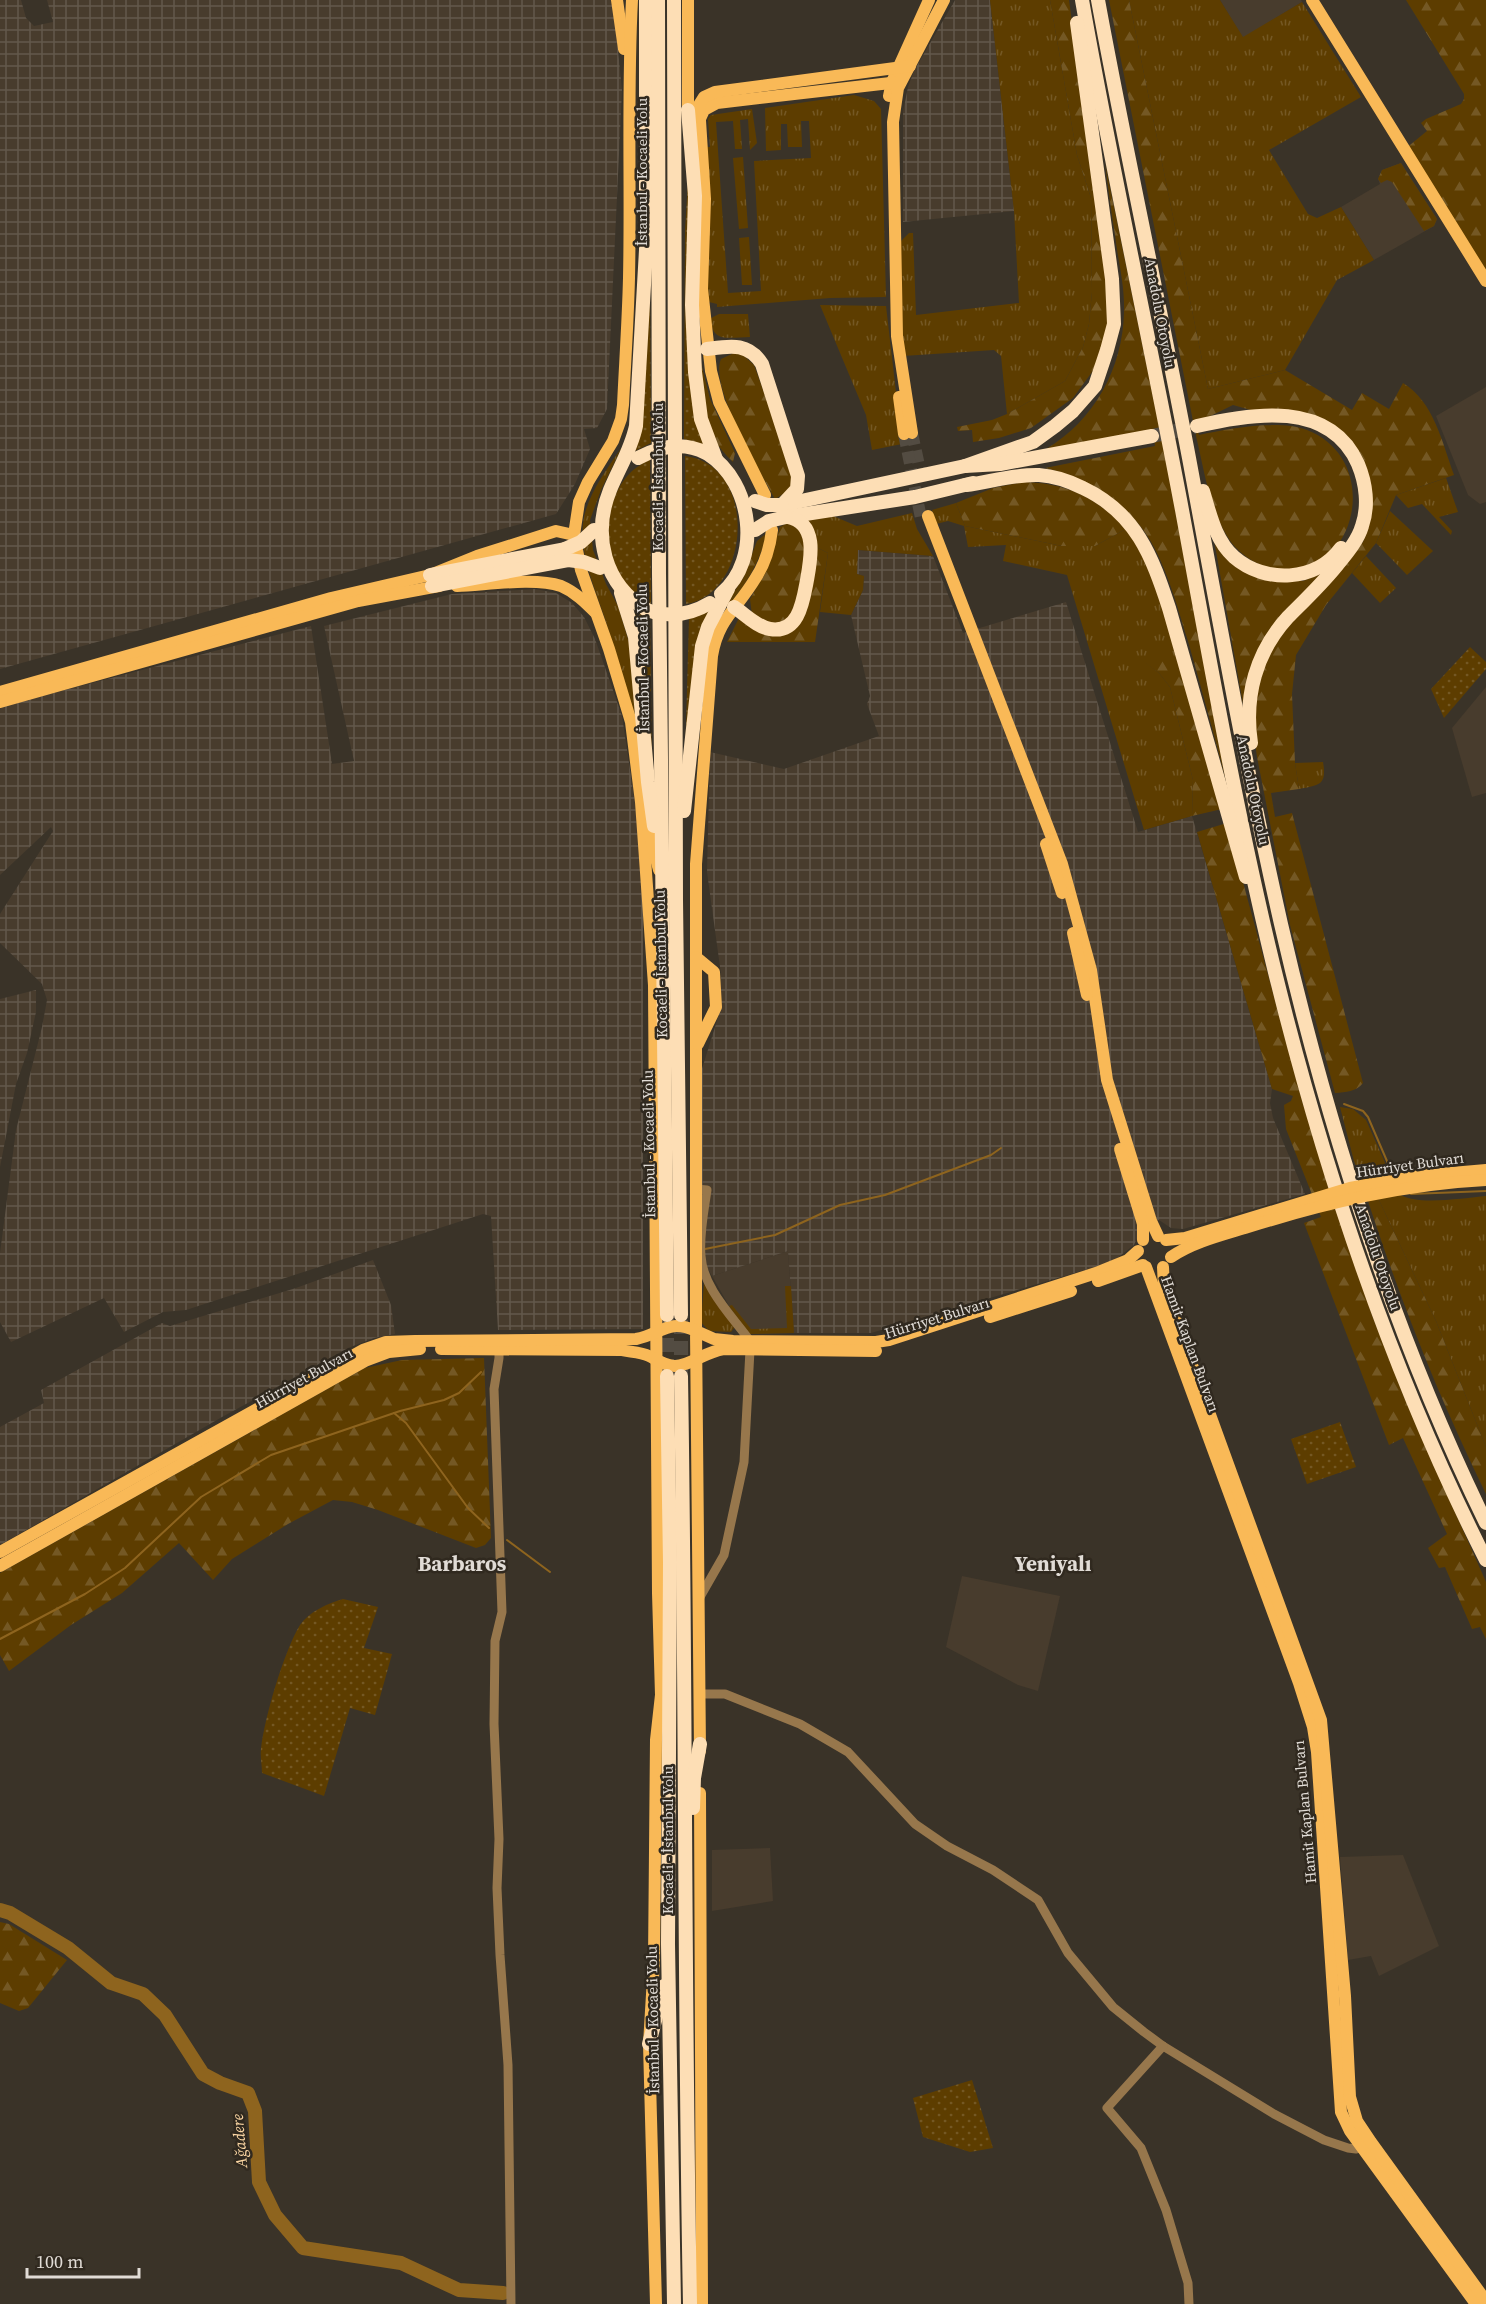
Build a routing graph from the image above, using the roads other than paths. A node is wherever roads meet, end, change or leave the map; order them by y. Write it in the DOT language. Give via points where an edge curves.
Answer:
graph roads {
  1 [pos="616,0"];
  2 [pos="632,0"];
  3 [pos="637,0"];
  4 [pos="646,0"];
  5 [pos="658,0"];
  6 [pos="674,0"];
  7 [pos="688,0"];
  8 [pos="929,0"];
  9 [pos="944,0"];
  10 [pos="1075,0"];
  11 [pos="1082,0"];
  12 [pos="1098,0"];
  13 [pos="1312,0"];
  14 [pos="904,67"];
  15 [pos="628,74"];
  16 [pos="897,82"];
  17 [pos="646,102"];
  18 [pos="688,110"];
  19 [pos="699,122"];
  20 [pos="675,278"];
  21 [pos="1486,281"];
  22 [pos="704,309"];
  23 [pos="707,349"];
  24 [pos="908,434"];
  25 [pos="1189,455"];
  26 [pos="711,456"];
  27 [pos="965,466"];
  28 [pos="617,475"];
  29 [pos="735,482"];
  30 [pos="966,485"];
  31 [pos="760,496"];
  32 [pos="579,502"];
  33 [pos="604,508"];
  34 [pos="784,511"];
  35 [pos="765,531"];
  36 [pos="549,533"];
  37 [pos="574,535"];
  38 [pos="747,546"];
  39 [pos="481,571"];
  40 [pos="610,576"];
  41 [pos="584,579"];
  42 [pos="431,581"];
  43 [pos="560,586"];
  44 [pos="728,589"];
  45 [pos="734,607"];
  46 [pos="597,614"];
  47 [pos="0,692"];
  48 [pos="0,702"];
  49 [pos="641,802"];
  50 [pos="1266,849"];
  51 [pos="662,879"];
  52 [pos="696,886"];
  53 [pos="676,900"];
  54 [pos="662,909"];
  55 [pos="696,957"];
  56 [pos="1273,962"];
  57 [pos="654,985"];
  58 [pos="696,1048"];
  59 [pos="1486,1170"];
  60 [pos="1486,1179"];
  61 [pos="701,1190"];
  62 [pos="1162,1238"];
  63 [pos="1141,1245"];
  64 [pos="1167,1262"];
  65 [pos="1145,1266"];
  66 [pos="667,1315"];
  67 [pos="681,1315"];
  68 [pos="656,1331"];
  69 [pos="696,1331"];
  70 [pos="499,1345"];
  71 [pos="750,1346"];
  72 [pos="697,1358"];
  73 [pos="657,1361"];
  74 [pos="674,1376"];
  75 [pos="1486,1523"];
  76 [pos="0,1552"];
  77 [pos="1485,1559"];
  78 [pos="0,1566"];
  79 [pos="700,1597"];
  80 [pos="701,1694"];
  81 [pos="662,1695"];
  82 [pos="700,1744"];
  83 [pos="668,1904"];
  84 [pos="684,1951"];
  85 [pos="668,1969"];
  86 [pos="649,2044"];
  87 [pos="1163,2046"];
  88 [pos="1366,2145"];
  89 [pos="1486,2301"];
  90 [pos="511,2304"];
  91 [pos="656,2304"];
  92 [pos="674,2304"];
  93 [pos="690,2304"];
  94 [pos="702,2304"];
  95 [pos="1189,2304"];
  96 [pos="1476,2304"];
  1 -- 15 [label="main road"];
  2 -- 15 [label="main road"];
  3 -- 17 [label="highway"];
  4 -- 17 [label="highway"];
  5 -- 51 [label="highway, İstanbul - Kocaeli Yolu"];
  6 -- 20 [label="highway, Kocaeli - İstanbul Yolu"];
  7 -- 18 [label="main road"];
  8 -- 14 [label="main road"];
  9 -- 14 [label="main road"];
  10 -- 27 [label="highway" via="1112,279 1114,324 1095,386 1073,411 1033,442"];
  11 -- 56 [label="highway, Anadolu Otoyolu"];
  12 -- 25 [label="highway, Anadolu Otoyolu"];
  13 -- 21 [label="main road"];
  14 -- 16 [label="main road"];
  14 -- 19 [label="main road" via="714,92 701,100"];
  15 -- 32 [label="main road" via="629,280 623,405 613,441"];
  16 -- 19 [label="main road" via="717,103 704,110"];
  16 -- 24 [label="main road" via="885,122 890,325"];
  17 -- 28 [label="highway" via="646,250 637,409 633,439"];
  18 -- 20 [label="highway"];
  18 -- 26 [label="highway" via="695,196 694,372"];
  19 -- 22 [label="main road" via="705,200"];
  20 -- 53 [label="highway, Kocaeli - İstanbul Yolu"];
  22 -- 23 [label="main road"];
  22 -- 31 [label="main road" via="702,346 710,392"];
  23 -- 31 [label="main road" via="719,402"];
  23 -- 34 [label="highway" via="742,346 762,364 798,476 797,489"];
  25 -- 50 [label="highway, Anadolu Otoyolu"];
  25 -- 50 [label="highway" via="1221,540 1234,556 1273,575 1311,571 1336,555 1359,510 1353,467 1326,434 1306,425 1249,423 1198,430 1226,419 1262,415 1313,421 1343,440 1356,460 1365,488 1363,526 1357,538 1329,576 1271,639 1253,678 1249,729"];
  26 -- 28 [label="highway, bridge" via="692,447 656,449"];
  26 -- 29 [label="highway" via="725,466"];
  27 -- 30 [label="highway" via="1153,439 1010,471"];
  27 -- 34 [label="highway"];
  28 -- 33 [label="highway"];
  29 -- 31 [label="highway"];
  29 -- 38 [label="highway" via="746,517"];
  30 -- 34 [label="highway" via="915,497"];
  30 -- 56 [label="highway" via="1037,475 1061,478 1103,499 1138,534 1169,608"];
  31 -- 34 [label="highway, bridge" via="767,505"];
  32 -- 36 [label="main road"];
  32 -- 37 [label="main road"];
  33 -- 39 [label="highway, bridge" via="594,530 581,542"];
  33 -- 40 [label="highway" via="602,546"];
  34 -- 35 [label="highway, bridge" via="769,521"];
  34 -- 45 [label="highway" via="803,525 810,537 811,559 800,612 786,628 772,630"];
  35 -- 38 [label="highway"];
  35 -- 45 [label="main road" via="760,570"];
  35 -- 52 [label="main road" via="756,568 717,622 708,647 688,872"];
  36 -- 37 [label="main road" via="560,530"];
  36 -- 42 [label="main road" via="477,556"];
  37 -- 41 [label="main road"];
  38 -- 44 [label="highway"];
  39 -- 40 [label="highway, bridge" via="568,560 584,562"];
  39 -- 42 [label="highway"];
  40 -- 44 [label="highway, bridge" via="634,603 664,615 693,611"];
  40 -- 51 [label="highway" via="635,637 648,782"];
  41 -- 43 [label="main road"];
  41 -- 46 [label="main road"];
  42 -- 43 [label="main road"];
  42 -- 47 [label="main road" via="331,598"];
  42 -- 48 [label="main road"];
  43 -- 46 [label="main road"];
  44 -- 53 [label="highway" via="702,646"];
  45 -- 52 [label="main road" via="717,633 712,657"];
  46 -- 49 [label="main road" via="628,705"];
  49 -- 51 [label="main road"];
  49 -- 57 [label="main road"];
  50 -- 75 [label="highway, Anadolu Otoyolu" via="1301,1005 1364,1219 1424,1380"];
  51 -- 54 [label="highway, İstanbul - Kocaeli Yolu"];
  52 -- 55 [label="main road"];
  53 -- 67 [label="highway, Kocaeli - İstanbul Yolu"];
  54 -- 57 [label="main road"];
  54 -- 66 [label="highway, İstanbul - Kocaeli Yolu"];
  55 -- 58 [label="main road"];
  55 -- 58 [label="main road" via="714,972 716,1002"];
  56 -- 77 [label="highway, Anadolu Otoyolu" via="1319,1130 1370,1288 1412,1396"];
  57 -- 68 [label="main road"];
  58 -- 61 [label="main road"];
  59 -- 62 [label="main road, Hürriyet Bulvarı, bridge" via="1350,1188 1197,1234"];
  60 -- 64 [label="main road, Hürriyet Bulvarı, bridge" via="1406,1187 1329,1203 1206,1240 1179,1251"];
  61 -- 69 [label="main road"];
  61 -- 71 [label="street" via="702,1264 711,1286"];
  62 -- 63 [label="main road" via="1148,1237"];
  62 -- 63 [label="main road" via="1151,1221 1107,1080 1091,970 1062,864 925,517 1054,866 1086,986 1099,1082 1143,1224"];
  62 -- 64 [label="main road" via="1170,1246"];
  63 -- 65 [label="main road" via="1140,1260"];
  63 -- 71 [label="main road, Hürriyet Bulvarı" via="1128,1260 1096,1273 890,1340"];
  64 -- 65 [label="main road" via="1154,1269"];
  64 -- 88 [label="main road, Hamit Kaplan Bulvarı" via="1164,1288 1321,1720 1350,2097"];
  65 -- 71 [label="main road, Hürriyet Bulvarı" via="891,1348 876,1351"];
  65 -- 88 [label="main road, Hamit Kaplan Bulvarı" via="1313,1727 1340,2103 1347,2127"];
  68 -- 69 [label="main road, Hürriyet Bulvarı" via="677,1325"];
  68 -- 70 [label="main road, Hürriyet Bulvarı" via="646,1337 624,1340"];
  68 -- 73 [label="main road"];
  69 -- 71 [label="main road, Hürriyet Bulvarı"];
  69 -- 72 [label="main road"];
  70 -- 73 [label="main road, Hürriyet Bulvarı" via="621,1350"];
  70 -- 76 [label="main road, Hürriyet Bulvarı" via="386,1342 363,1350"];
  70 -- 78 [label="main road, Hürriyet Bulvarı" via="389,1352 365,1361"];
  70 -- 90 [label="street" via="494,1389 502,1612 495,1641 494,1724 497,1888 508,2065"];
  71 -- 72 [label="main road, Hürriyet Bulvarı" via="715,1350"];
  71 -- 79 [label="street" via="744,1462 724,1555"];
  72 -- 73 [label="main road, Hürriyet Bulvarı" via="676,1366"];
  72 -- 79 [label="main road"];
  73 -- 81 [label="main road"];
  74 -- 83 [label="highway, İstanbul - Kocaeli Yolu"];
  74 -- 84 [label="highway, Kocaeli - İstanbul Yolu" via="685,1634"];
  79 -- 80 [label="main road"];
  80 -- 82 [label="main road"];
  80 -- 87 [label="street" via="725,1694 800,1724 848,1752 915,1824 1038,1900 1068,1953 1113,2007"];
  81 -- 83 [label="highway"];
  81 -- 86 [label="main road" via="656,1740 654,1970"];
  82 -- 84 [label="highway" via="694,1778 690,1908"];
  82 -- 94 [label="main road"];
  83 -- 85 [label="highway, İstanbul - Kocaeli Yolu"];
  84 -- 93 [label="highway, Kocaeli - İstanbul Yolu"];
  85 -- 86 [label="highway"];
  85 -- 92 [label="highway, İstanbul - Kocaeli Yolu"];
  86 -- 91 [label="main road"];
  87 -- 88 [label="street" via="1294,2126 1348,2148"];
  87 -- 95 [label="street" via="1107,2108 1141,2148 1166,2210 1188,2283"];
  88 -- 89 [label="main road, Hamit Kaplan Bulvarı"];
  88 -- 96 [label="main road, Hamit Kaplan Bulvarı"];
}
